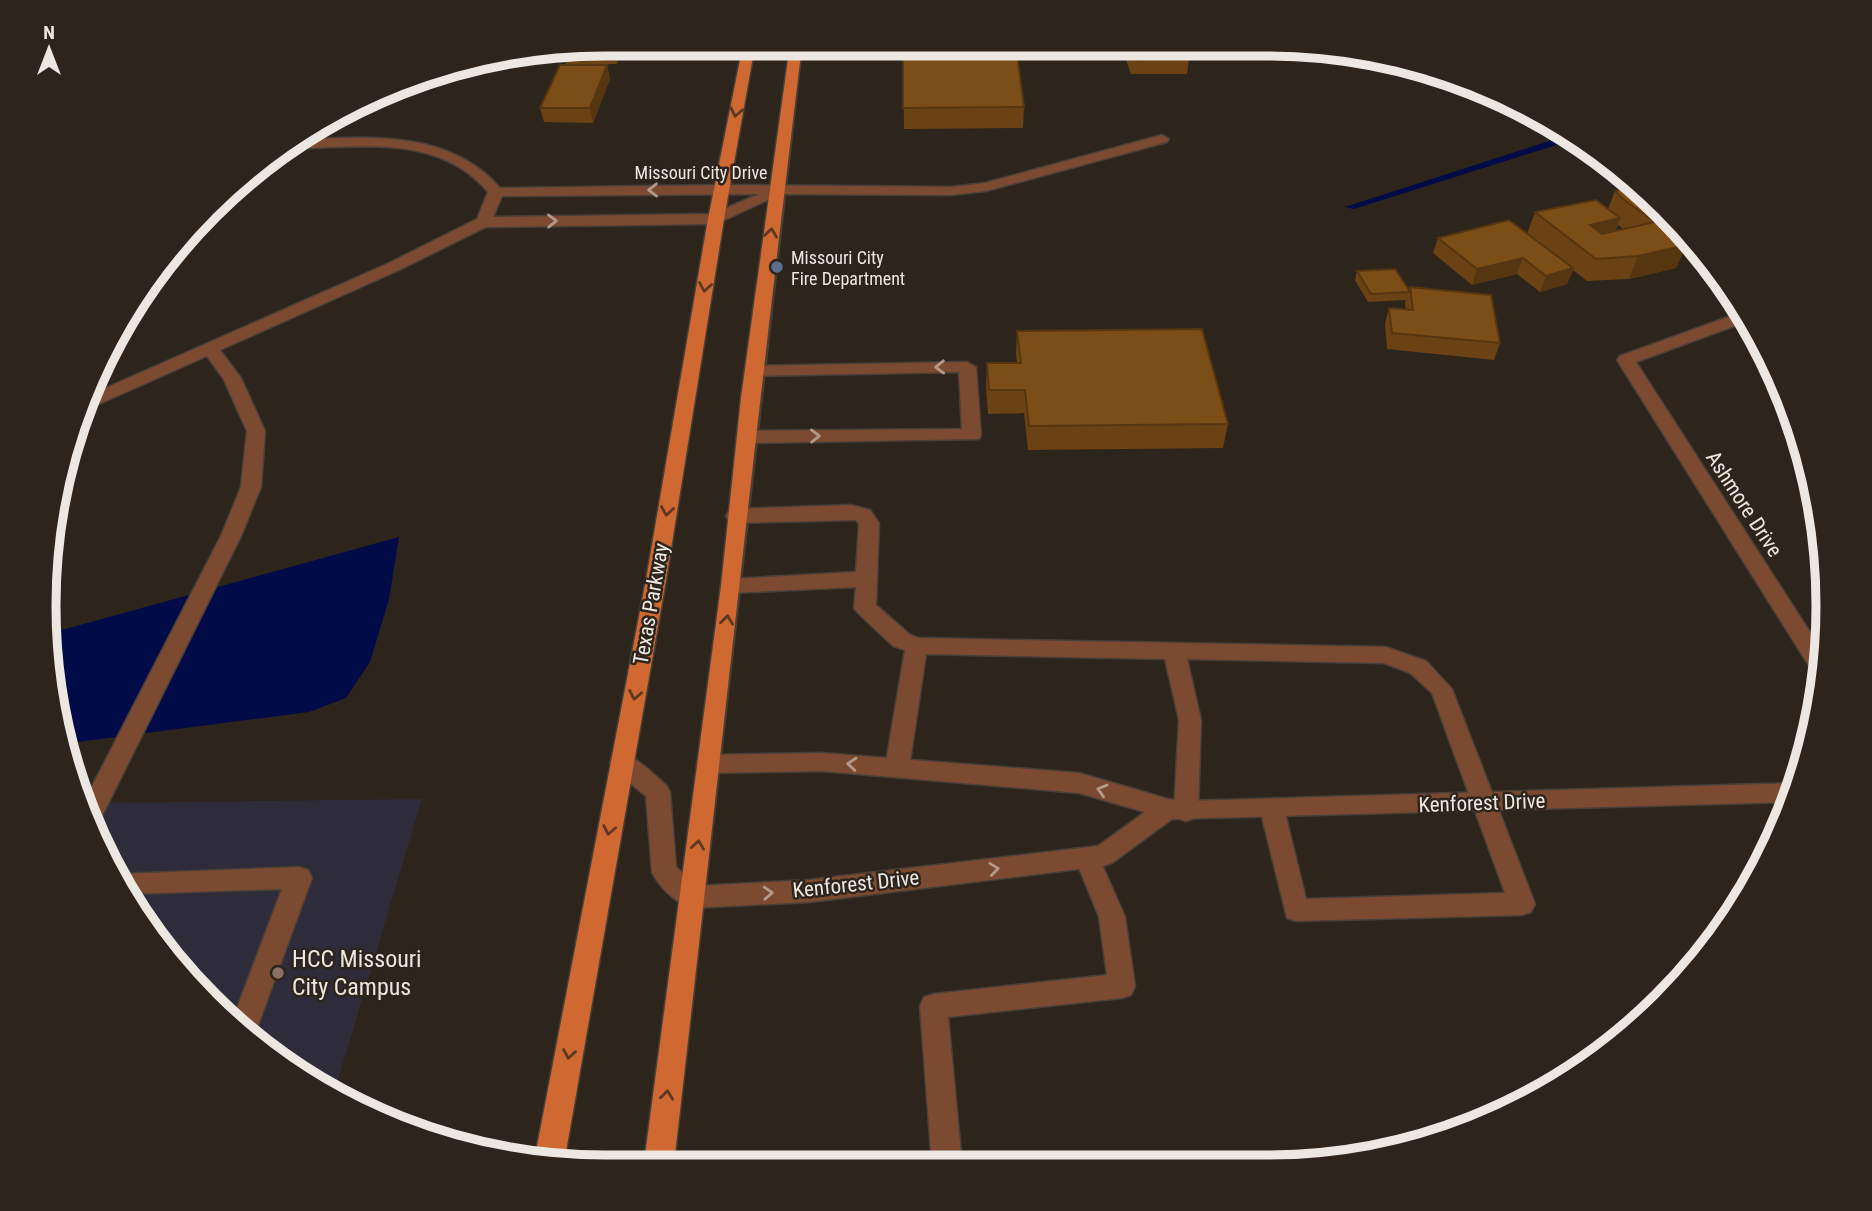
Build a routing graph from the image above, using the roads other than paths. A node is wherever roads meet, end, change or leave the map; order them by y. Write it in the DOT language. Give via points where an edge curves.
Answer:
graph roads {
  1 [pos="747,56"];
  2 [pos="794,56"];
  3 [pos="1162,139"];
  4 [pos="309,144"];
  5 [pos="722,189"];
  6 [pos="776,191"];
  7 [pos="496,192"];
  8 [pos="716,219"];
  9 [pos="483,222"];
  10 [pos="1735,320"];
  11 [pos="211,349"];
  12 [pos="755,371"];
  13 [pos="96,399"];
  14 [pos="746,437"];
  15 [pos="736,516"];
  16 [pos="867,579"];
  17 [pos="731,586"];
  18 [pos="916,646"];
  19 [pos="1174,651"];
  20 [pos="1813,655"];
  21 [pos="622,763"];
  22 [pos="709,764"];
  23 [pos="897,768"];
  24 [pos="1783,792"];
  25 [pos="1485,803"];
  26 [pos="94,806"];
  27 [pos="1272,809"];
  28 [pos="1177,810"];
  29 [pos="1087,858"];
  30 [pos="132,883"];
  31 [pos="691,897"];
  32 [pos="246,1021"];
  33 [pos="551,1152"];
  34 [pos="660,1155"];
  35 [pos="946,1155"];
  1 -- 5 [label="main road, Texas Parkway, one-way"];
  2 -- 6 [label="main road"];
  3 -- 6 [label="street" via="986,187"];
  4 -- 7 [label="street" via="424,147 486,175"];
  5 -- 6 [label="street, Missouri City Drive"];
  5 -- 7 [label="street, Missouri City Drive, one-way"];
  5 -- 8 [label="main road, Texas Parkway"];
  6 -- 8 [label="street, Missouri City Drive"];
  12 -- 6 [label="main road, one-way"];
  7 -- 9 [label="street"];
  9 -- 8 [label="street, Missouri City Drive, one-way"];
  8 -- 21 [label="main road, Texas Parkway, one-way"];
  9 -- 11 [label="street, Missouri City Drive"];
  10 -- 20 [label="street, Ashmore Drive" via="1626,360"];
  11 -- 13 [label="street, Missouri City Drive"];
  11 -- 26 [label="street" via="233,378 256,430 251,487 231,536"];
  12 -- 14 [label="main road"];
  14 -- 12 [label="street, one-way" via="972,435 967,367"];
  14 -- 15 [label="main road"];
  15 -- 16 [label="street" via="863,515 869,523"];
  15 -- 17 [label="main road"];
  16 -- 17 [label="street"];
  16 -- 18 [label="street" via="865,608 901,640"];
  22 -- 17 [label="main road, one-way"];
  18 -- 19 [label="street"];
  18 -- 23 [label="street"];
  19 -- 25 [label="street" via="1386,655 1418,667 1441,689"];
  19 -- 28 [label="street" via="1190,720"];
  21 -- 31 [label="street" via="658,792 664,872"];
  21 -- 33 [label="main road, Texas Parkway, one-way"];
  23 -- 22 [label="street, Kenforest Drive, one-way" via="821,762"];
  31 -- 22 [label="main road, one-way"];
  28 -- 23 [label="street, Kenforest Drive, one-way" via="1079,783"];
  24 -- 25 [label="street, Kenforest Drive"];
  25 -- 27 [label="street, Kenforest Drive"];
  25 -- 27 [label="street" via="1522,904 1296,909"];
  27 -- 28 [label="street, Kenforest Drive"];
  28 -- 29 [label="street, Kenforest Drive" via="1103,856"];
  31 -- 29 [label="street, Kenforest Drive, one-way" via="809,891"];
  29 -- 35 [label="street" via="1112,917 1122,986 934,1006"];
  30 -- 32 [label="street" via="299,878"];
  34 -- 31 [label="main road, one-way"];
}
